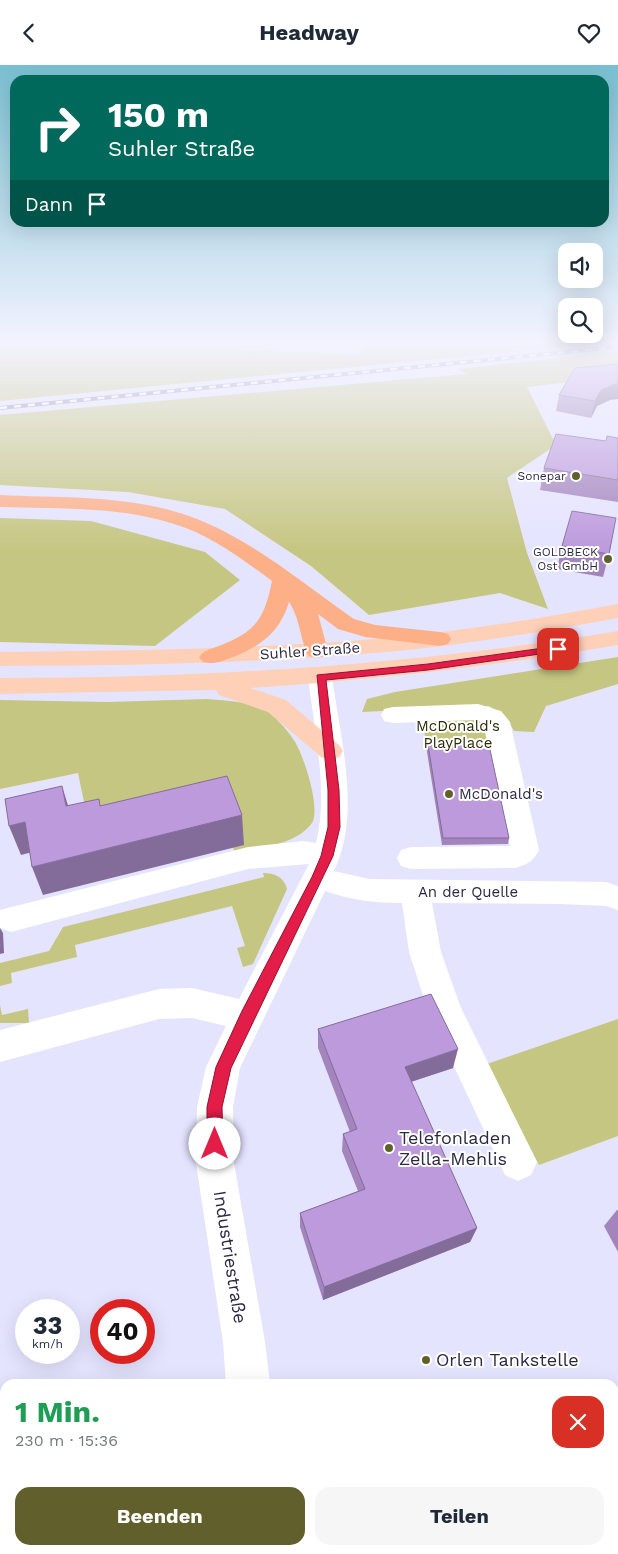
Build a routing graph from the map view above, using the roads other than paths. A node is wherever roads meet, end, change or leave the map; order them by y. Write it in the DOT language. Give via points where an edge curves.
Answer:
graph roads {
  1 [pos="4,500"];
  2 [pos="283,580"];
  3 [pos="618,611"];
  4 [pos="618,638"];
  5 [pos="440,639"];
  6 [pos="317,651"];
  7 [pos="211,657"];
  8 [pos="0,659"];
  9 [pos="320,677"];
  10 [pos="207,683"];
  11 [pos="0,686"];
  12 [pos="393,715"];
  13 [pos="330,751"];
  14 [pos="411,858"];
  15 [pos="323,867"];
  16 [pos="415,892"];
  17 [pos="618,898"];
  18 [pos="11,919"];
  19 [pos="247,1016"];
  20 [pos="0,1046"];
  21 [pos="518,1161"];
  22 [pos="248,1379"];
  1 -- 2 [label="highway" via="104,505 166,515 234,544"];
  2 -- 5 [label="highway" via="346,624 373,632"];
  2 -- 6 [label="highway" via="309,615"];
  2 -- 7 [label="highway" via="279,607 263,632"];
  3 -- 5 [label="main road, Suhler Straße" via="517,630"];
  4 -- 9 [label="main road, Suhler Straße" via="428,667"];
  5 -- 6 [label="main road, Suhler Straße"];
  6 -- 7 [label="main road, Suhler Straße"];
  6 -- 9 [label="main road"];
  7 -- 8 [label="main road, Suhler Straße"];
  9 -- 10 [label="main road, Suhler Straße"];
  9 -- 13 [label="street, Industriestraße"];
  10 -- 11 [label="main road, Suhler Straße"];
  10 -- 13 [label="main road" via="277,705"];
  12 -- 14 [label="street" via="478,713 497,722 525,850 515,857"];
  13 -- 15 [label="street, Industriestraße" via="334,827"];
  15 -- 16 [label="street, An der Quelle" via="350,888"];
  15 -- 18 [label="street, An der Quelle" via="304,852 248,858"];
  15 -- 19 [label="street, Industriestraße"];
  16 -- 17 [label="street, An der Quelle" via="528,900 606,894"];
  16 -- 21 [label="street" via="430,951 429,985 445,1011"];
  19 -- 20 [label="street" via="192,1003 159,1004"];
  19 -- 22 [label="street, Industriestraße" via="224,1067 215,1107 215,1163"];
}
